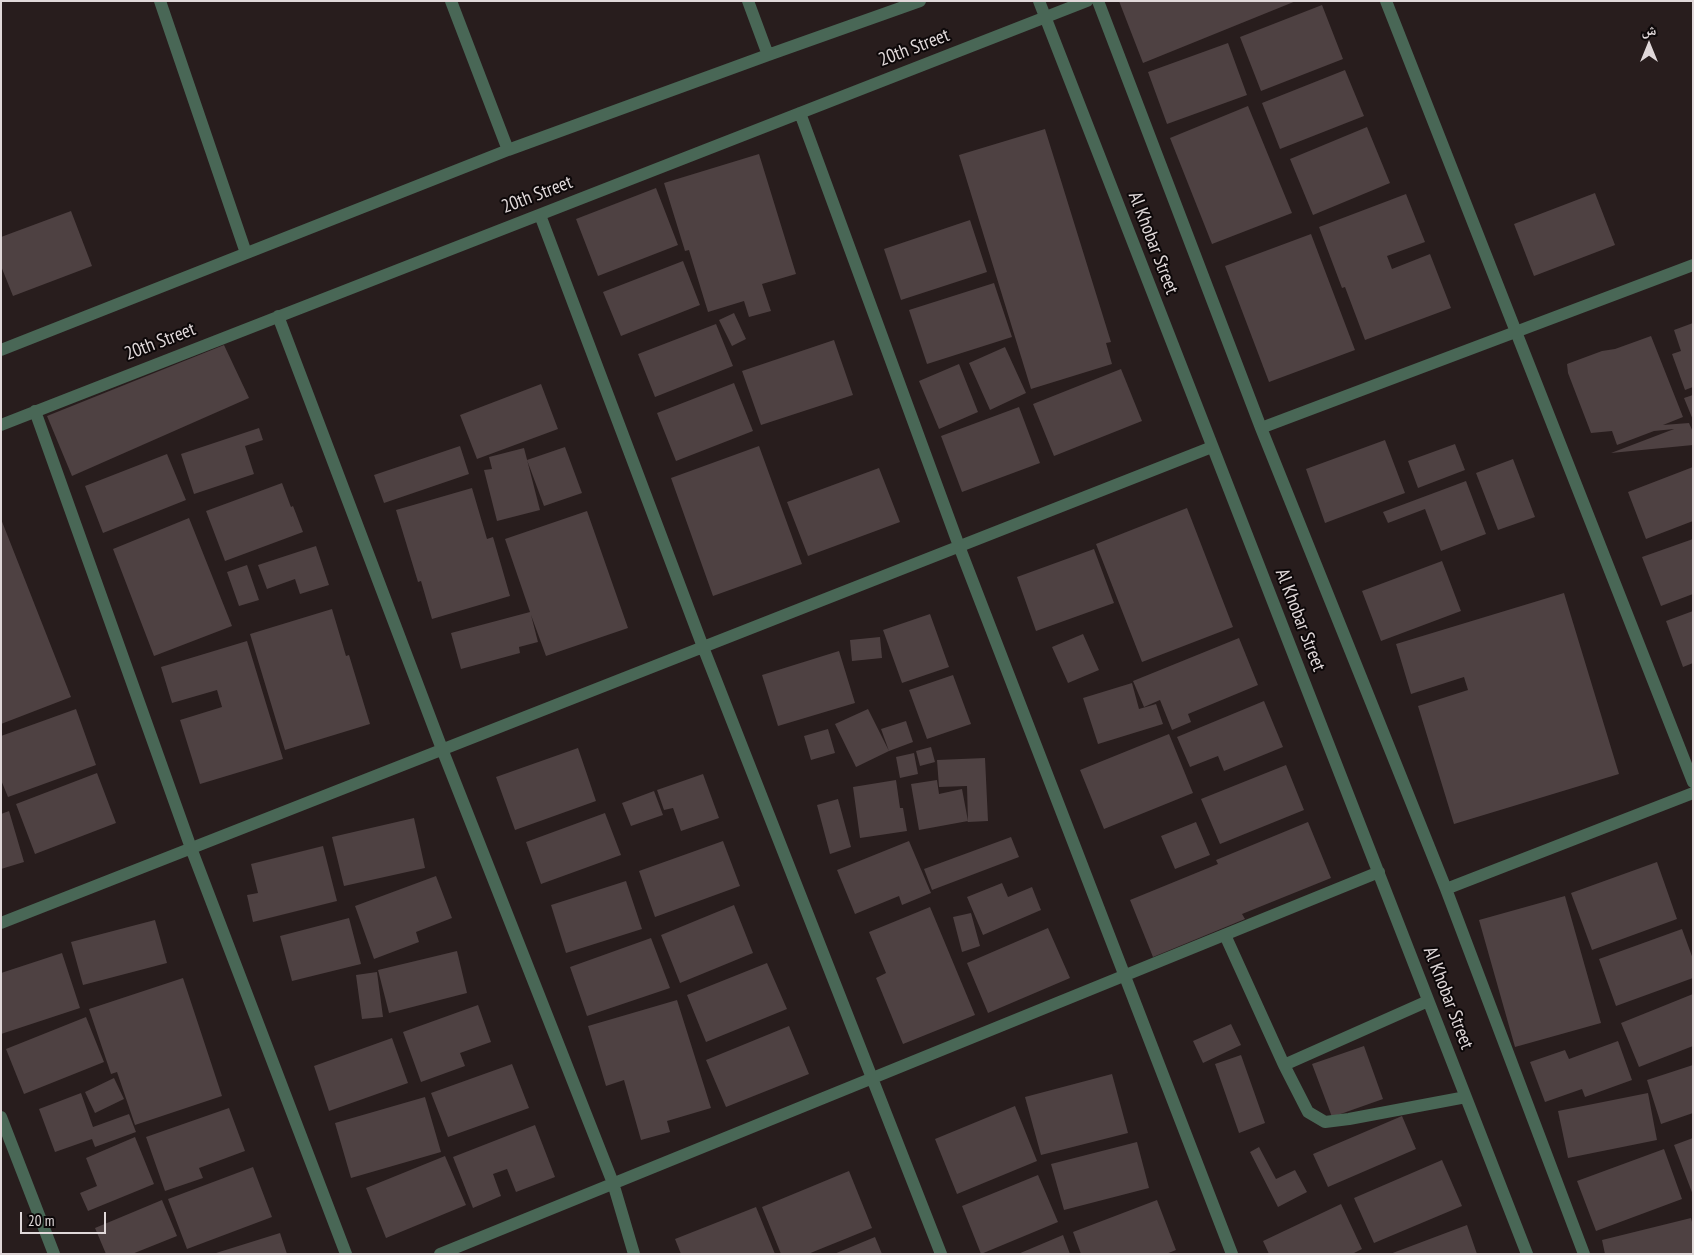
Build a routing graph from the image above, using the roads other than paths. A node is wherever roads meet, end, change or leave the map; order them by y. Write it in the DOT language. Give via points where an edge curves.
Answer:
graph roads {
  1 [pos="160,1"];
  2 [pos="451,1"];
  3 [pos="748,1"];
  4 [pos="920,1"];
  5 [pos="1038,1"];
  6 [pos="1087,1"];
  7 [pos="1098,1"];
  8 [pos="1386,1"];
  9 [pos="1045,17"];
  10 [pos="768,55"];
  11 [pos="800,113"];
  12 [pos="508,150"];
  13 [pos="540,214"];
  14 [pos="246,253"];
  15 [pos="1693,265"];
  16 [pos="278,316"];
  17 [pos="1515,332"];
  18 [pos="2,347"];
  19 [pos="35,411"];
  20 [pos="1,424"];
  21 [pos="1261,428"];
  22 [pos="1212,447"];
  23 [pos="959,546"];
  24 [pos="703,647"];
  25 [pos="442,749"];
  26 [pos="1693,782"];
  27 [pos="1693,793"];
  28 [pos="191,848"];
  29 [pos="1379,872"];
  30 [pos="1446,889"];
  31 [pos="1,923"];
  32 [pos="1225,935"];
  33 [pos="1125,976"];
  34 [pos="1428,1000"];
  35 [pos="1284,1065"];
  36 [pos="872,1078"];
  37 [pos="1466,1097"];
  38 [pos="1,1117"];
  39 [pos="612,1184"];
  40 [pos="54,1254"];
  41 [pos="346,1254"];
  42 [pos="440,1254"];
  43 [pos="634,1254"];
  44 [pos="941,1254"];
  45 [pos="1232,1254"];
  46 [pos="1527,1254"];
  47 [pos="1584,1254"];
  1 -- 14 [label="street"];
  2 -- 12 [label="street"];
  3 -- 10 [label="street"];
  4 -- 10 [label="street"];
  5 -- 9 [label="street, Al Khobar Street"];
  6 -- 9 [label="street, 20th Street"];
  7 -- 21 [label="street, Al Khobar Street"];
  8 -- 17 [label="street"];
  9 -- 11 [label="street, 20th Street"];
  9 -- 22 [label="street, Al Khobar Street"];
  10 -- 12 [label="street"];
  11 -- 13 [label="street, 20th Street"];
  11 -- 23 [label="street"];
  12 -- 14 [label="street"];
  13 -- 16 [label="street, 20th Street"];
  13 -- 24 [label="street"];
  14 -- 18 [label="street"];
  15 -- 17 [label="street"];
  16 -- 19 [label="street, 20th Street"];
  16 -- 25 [label="street"];
  17 -- 21 [label="street"];
  17 -- 26 [label="street"];
  19 -- 20 [label="street, 20th Street"];
  19 -- 28 [label="street"];
  21 -- 30 [label="street, Al Khobar Street"];
  22 -- 23 [label="street"];
  22 -- 29 [label="street, Al Khobar Street"];
  23 -- 24 [label="street"];
  23 -- 33 [label="street"];
  24 -- 25 [label="street"];
  24 -- 36 [label="street"];
  25 -- 28 [label="street"];
  25 -- 39 [label="street"];
  27 -- 30 [label="street"];
  28 -- 31 [label="street"];
  28 -- 41 [label="street"];
  29 -- 32 [label="street"];
  29 -- 34 [label="street, Al Khobar Street"];
  30 -- 47 [label="street, Al Khobar Street"];
  32 -- 33 [label="street"];
  32 -- 35 [label="street"];
  33 -- 36 [label="street"];
  33 -- 45 [label="street"];
  34 -- 35 [label="street"];
  34 -- 37 [label="street, Al Khobar Street"];
  35 -- 37 [label="street" via="1308,1112 1326,1122"];
  36 -- 39 [label="street"];
  36 -- 44 [label="street"];
  37 -- 46 [label="street, Al Khobar Street"];
  38 -- 40 [label="street"];
  39 -- 42 [label="street"];
  39 -- 43 [label="street"];
}
